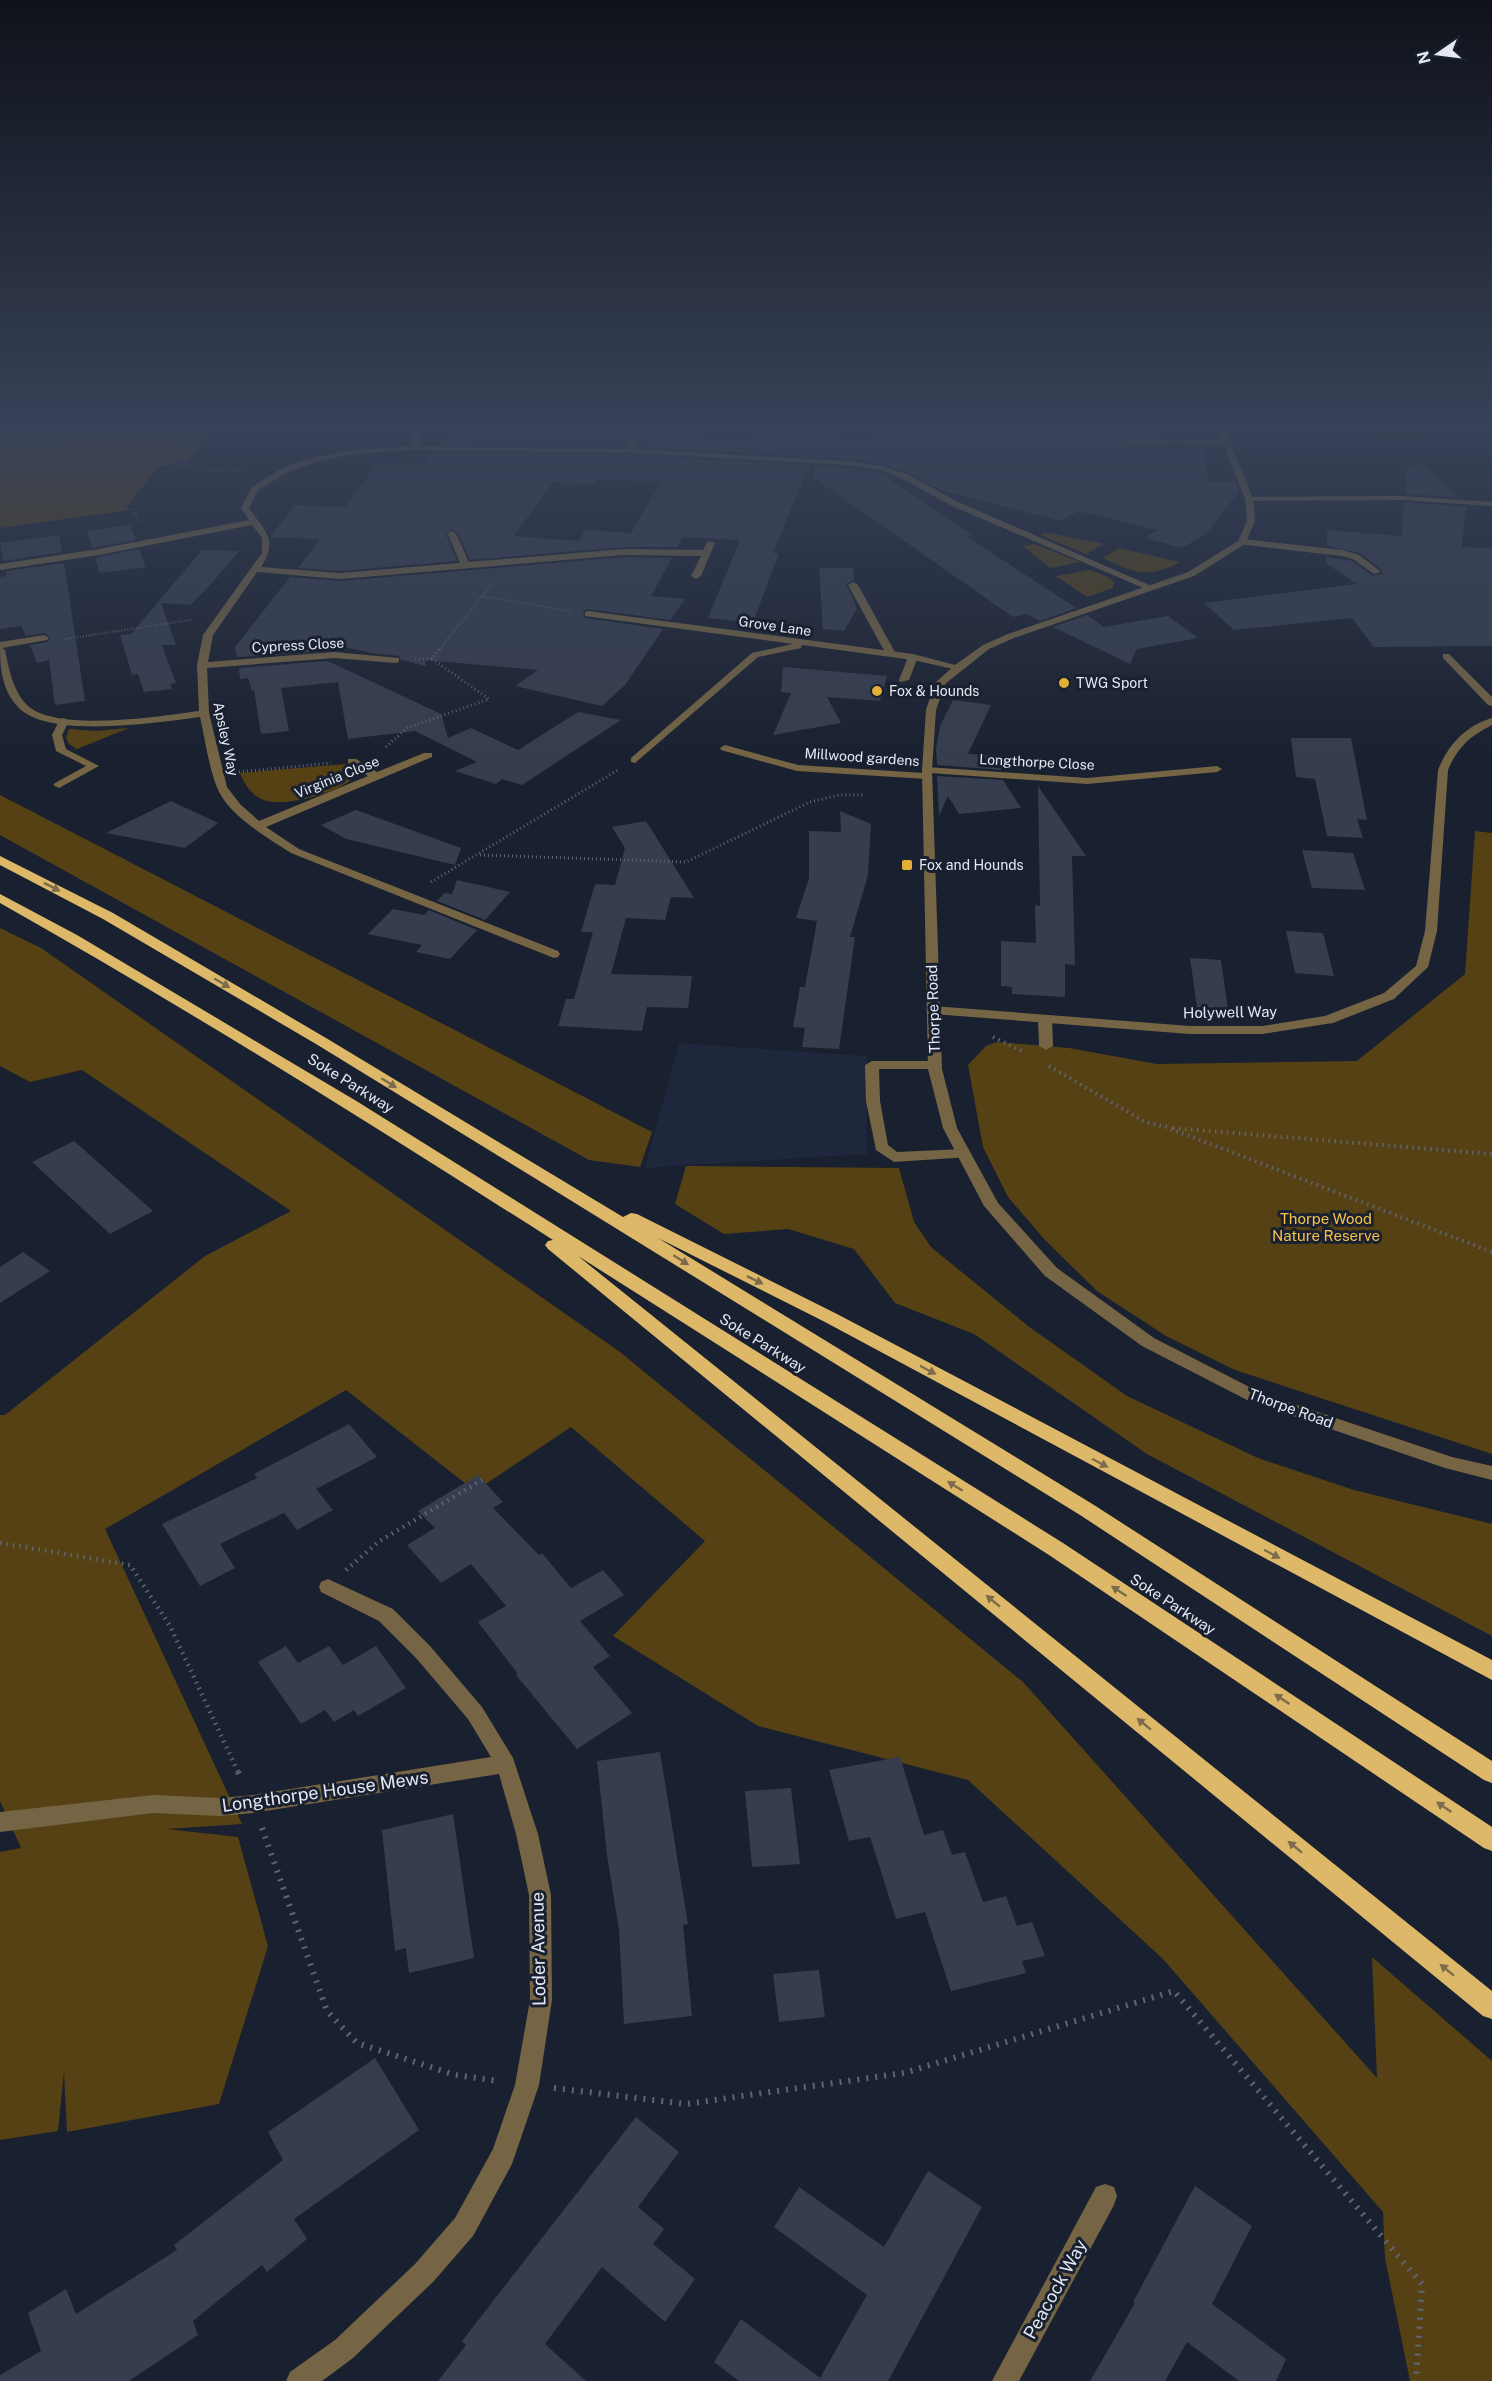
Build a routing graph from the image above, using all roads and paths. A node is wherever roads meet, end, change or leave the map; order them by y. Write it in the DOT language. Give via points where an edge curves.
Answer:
graph roads {
  1 [pos="145,537"];
  2 [pos="177,537"];
  3 [pos="265,537"];
  4 [pos="453,537"];
  5 [pos="1032,537"];
  6 [pos="1244,537"];
  7 [pos="1242,542"];
  8 [pos="147,543"];
  9 [pos="711,543"];
  10 [pos="705,553"];
  11 [pos="512,563"];
  12 [pos="0,567"];
  13 [pos="466,567"];
  14 [pos="255,569"];
  15 [pos="1377,572"];
  16 [pos="696,576"];
  17 [pos="853,585"];
  18 [pos="1151,588"];
  19 [pos="482,596"];
  20 [pos="588,614"];
  21 [pos="222,615"];
  22 [pos="44,638"];
  23 [pos="810,644"];
  24 [pos="0,645"];
  25 [pos="0,650"];
  26 [pos="891,654"];
  27 [pos="1446,656"];
  28 [pos="913,657"];
  29 [pos="396,660"];
  30 [pos="202,665"];
  31 [pos="958,667"];
  32 [pos="904,680"];
  33 [pos="1492,703"];
  34 [pos="204,713"];
  35 [pos="64,721"];
  36 [pos="1492,722"];
  37 [pos="725,748"];
  38 [pos="428,755"];
  39 [pos="634,760"];
  40 [pos="352,761"];
  41 [pos="1217,770"];
  42 [pos="927,773"];
  43 [pos="218,774"];
  44 [pos="377,777"];
  45 [pos="59,785"];
  46 [pos="872,796"];
  47 [pos="257,826"];
  48 [pos="480,855"];
  49 [pos="0,860"];
  50 [pos="407,896"];
  51 [pos="0,898"];
  52 [pos="554,954"];
  53 [pos="933,1010"];
  54 [pos="1045,1019"];
  55 [pos="985,1034"];
  56 [pos="1046,1046"];
  57 [pos="1026,1053"];
  58 [pos="1046,1064"];
  59 [pos="934,1065"];
  60 [pos="1166,1127"];
  61 [pos="964,1154"];
  62 [pos="1492,1154"];
  63 [pos="534,1170"];
  64 [pos="498,1200"];
  65 [pos="1492,1252"];
  66 [pos="1492,1473"];
  67 [pos="482,1480"];
  68 [pos="0,1543"];
  69 [pos="327,1587"];
  70 [pos="1492,1671"];
  71 [pos="506,1764"];
  72 [pos="1492,1773"];
  73 [pos="253,1804"];
  74 [pos="0,1822"];
  75 [pos="1492,1840"];
  76 [pos="1492,2007"];
  77 [pos="527,2085"];
  78 [pos="1105,2196"];
  79 [pos="299,2381"];
  80 [pos="1005,2381"];
  81 [pos="1416,2381"];
  1 -- 8 [label="path"];
  2 -- 8 [label="street"];
  3 -- 14 [label="street, Apsley Way" via="267,553"];
  4 -- 13 [label="street"];
  5 -- 18 [label="street, Apsley Way"];
  6 -- 7 [label="street"];
  7 -- 15 [label="street" via="1342,553 1356,557"];
  7 -- 18 [label="street, Thorpe Road" via="1191,574"];
  8 -- 12 [label="street"];
  9 -- 10 [label="street"];
  10 -- 11 [label="street" via="624,552"];
  10 -- 16 [label="street"];
  11 -- 13 [label="street"];
  11 -- 19 [label="path"];
  13 -- 14 [label="street" via="340,576"];
  14 -- 21 [label="street, Apsley Way"];
  17 -- 26 [label="street"];
  18 -- 31 [label="street, Thorpe Road" via="1011,636"];
  19 -- 20 [label="path"];
  19 -- 40 [label="path" via="432,659 489,699 407,728 390,745"];
  20 -- 23 [label="street, Grove Lane"];
  21 -- 22 [label="path" via="61,640"];
  21 -- 30 [label="street, Apsley Way" via="208,634"];
  22 -- 24 [label="street"];
  23 -- 26 [label="street, Grove Lane"];
  23 -- 39 [label="street" via="755,655"];
  25 -- 35 [label="street" via="14,694 28,712"];
  26 -- 28 [label="street, Grove Lane"];
  27 -- 33 [label="street"];
  28 -- 31 [label="street, Grove Lane"];
  28 -- 32 [label="street"];
  29 -- 30 [label="street, Cypress Close" via="334,655"];
  30 -- 34 [label="street, Apsley Way"];
  31 -- 42 [label="street, Thorpe Road" via="940,683 931,710"];
  34 -- 35 [label="street" via="133,722"];
  34 -- 43 [label="street, Apsley Way"];
  35 -- 45 [label="street" via="57,735 61,751 94,766"];
  36 -- 54 [label="street, Holywell Way" via="1467,733 1451,749 1443,770 1431,931 1422,967 1389,996 1328,1020 1262,1030 1190,1030"];
  37 -- 42 [label="street, Millwood gardens" via="797,768"];
  38 -- 44 [label="street, Virginia Close"];
  39 -- 48 [label="path"];
  40 -- 43 [label="path"];
  40 -- 44 [label="street"];
  41 -- 42 [label="street, Longthorpe Close" via="1087,781"];
  42 -- 53 [label="street, Thorpe Road"];
  43 -- 47 [label="street, Apsley Way" via="236,806"];
  44 -- 47 [label="street, Virginia Close"];
  46 -- 48 [label="path" via="839,795 810,802 686,862"];
  47 -- 50 [label="street, Apsley Way" via="295,850"];
  48 -- 50 [label="path"];
  49 -- 63 [label="highway, Soke Parkway, one-way" via="118,922"];
  50 -- 52 [label="street, Apsley Way"];
  51 -- 64 [label="highway, Soke Parkway" via="342,1099"];
  53 -- 54 [label="street, Holywell Way"];
  53 -- 59 [label="street, Thorpe Road"];
  54 -- 56 [label="street"];
  55 -- 57 [label="path"];
  58 -- 60 [label="path" via="1145,1122"];
  59 -- 61 [label="street, Thorpe Road" via="950,1128"];
  59 -- 61 [label="street" via="872,1065 881,1147 894,1157"];
  60 -- 62 [label="path"];
  60 -- 65 [label="path"];
  61 -- 66 [label="street, Thorpe Road" via="992,1206 1051,1272 1148,1342 1255,1397"];
  63 -- 70 [label="highway, one-way" via="831,1318"];
  63 -- 72 [label="highway, Soke Parkway, one-way" via="1087,1510"];
  75 -- 64 [label="highway, Soke Parkway, one-way" via="1056,1550"];
  76 -- 64 [label="highway, one-way"];
  67 -- 69 [label="path" via="378,1542"];
  68 -- 73 [label="path" via="130,1565 170,1626"];
  69 -- 71 [label="street, Loder Avenue" via="386,1615 475,1713"];
  71 -- 73 [label="street, Longthorpe House Mews"];
  71 -- 77 [label="street, Loder Avenue" via="540,1895 541,2000"];
  73 -- 74 [label="street, Longthorpe House Mews" via="220,1807 153,1803"];
  73 -- 77 [label="path" via="327,2011 357,2043 455,2074"];
  77 -- 79 [label="street, Loder Avenue" via="503,2155 464,2227 424,2273 344,2349"];
  77 -- 81 [label="path" via="686,2104 904,2073 1174,1991 1422,2284"];
  78 -- 80 [label="street, Peacock Way"];
}
